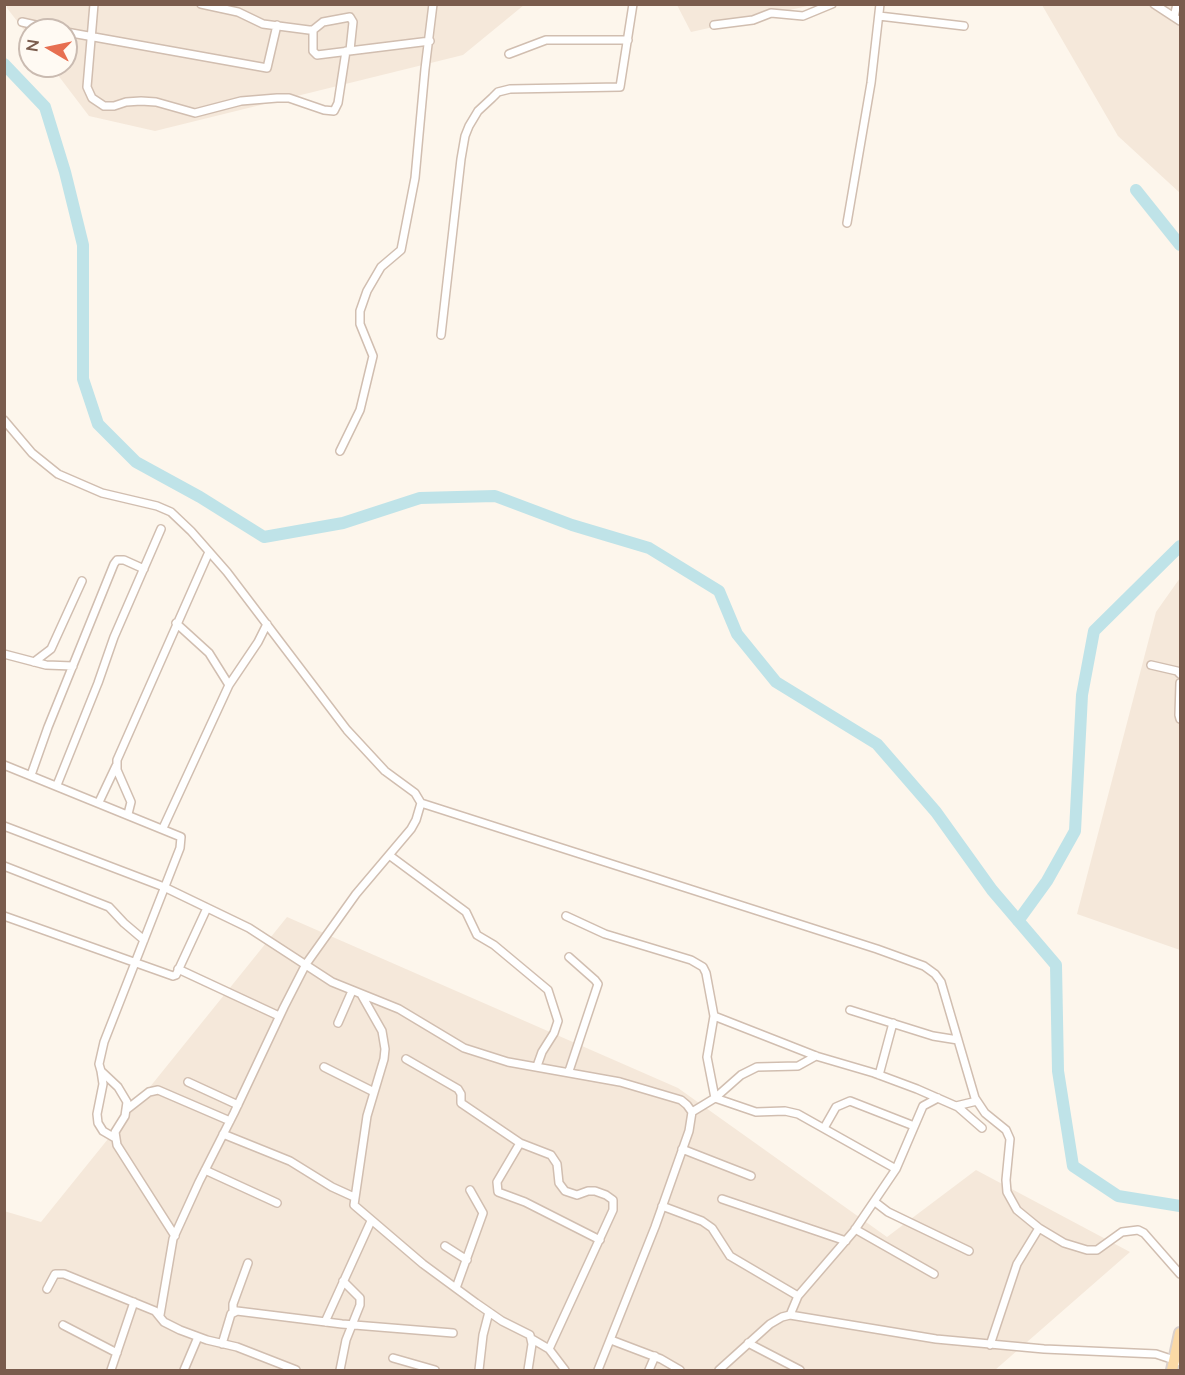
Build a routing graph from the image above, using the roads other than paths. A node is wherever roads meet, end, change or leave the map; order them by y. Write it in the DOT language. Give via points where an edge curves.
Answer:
graph roads {
  1 [pos="94,4"];
  2 [pos="201,4"];
  3 [pos="433,4"];
  4 [pos="633,4"];
  5 [pos="807,4"];
  6 [pos="832,4"];
  7 [pos="880,4"];
  8 [pos="1154,4"];
  9 [pos="1177,4"];
  10 [pos="808,14"];
  11 [pos="879,16"];
  12 [pos="1177,19"];
  13 [pos="714,25"];
  14 [pos="277,26"];
  15 [pos="964,26"];
  16 [pos="313,30"];
  17 [pos="78,35"];
  18 [pos="92,38"];
  19 [pos="628,39"];
  20 [pos="430,41"];
  21 [pos="348,50"];
  22 [pos="509,54"];
  23 [pos="847,223"];
  24 [pos="441,335"];
  25 [pos="4,420"];
  26 [pos="340,451"];
  27 [pos="161,528"];
  28 [pos="209,552"];
  29 [pos="144,569"];
  30 [pos="82,581"];
  31 [pos="176,623"];
  32 [pos="267,624"];
  33 [pos="4,654"];
  34 [pos="34,662"];
  35 [pos="1151,665"];
  36 [pos="73,666"];
  37 [pos="1180,674"];
  38 [pos="1180,683"];
  39 [pos="229,685"];
  40 [pos="1180,719"];
  41 [pos="4,765"];
  42 [pos="116,766"];
  43 [pos="31,775"];
  44 [pos="57,785"];
  45 [pos="99,802"];
  46 [pos="421,803"];
  47 [pos="128,814"];
  48 [pos="4,826"];
  49 [pos="163,828"];
  50 [pos="390,855"];
  51 [pos="4,866"];
  52 [pos="164,887"];
  53 [pos="207,908"];
  54 [pos="4,916"];
  55 [pos="566,916"];
  56 [pos="144,940"];
  57 [pos="568,957"];
  58 [pos="135,964"];
  59 [pos="306,964"];
  60 [pos="178,969"];
  61 [pos="352,991"];
  62 [pos="361,994"];
  63 [pos="850,1010"];
  64 [pos="279,1016"];
  65 [pos="714,1016"];
  66 [pos="338,1023"];
  67 [pos="893,1023"];
  68 [pos="958,1040"];
  69 [pos="816,1056"];
  70 [pos="406,1059"];
  71 [pos="537,1066"];
  72 [pos="324,1067"];
  73 [pos="101,1071"];
  74 [pos="569,1071"];
  75 [pos="879,1075"];
  76 [pos="188,1082"];
  77 [pos="374,1092"];
  78 [pos="715,1098"];
  79 [pos="938,1098"];
  80 [pos="977,1101"];
  81 [pos="238,1105"];
  82 [pos="956,1106"];
  83 [pos="126,1110"];
  84 [pos="692,1112"];
  85 [pos="230,1121"];
  86 [pos="914,1126"];
  87 [pos="824,1128"];
  88 [pos="982,1128"];
  89 [pos="223,1134"];
  90 [pos="115,1138"];
  91 [pos="520,1143"];
  92 [pos="682,1149"];
  93 [pos="896,1169"];
  94 [pos="205,1170"];
  95 [pos="751,1176"];
  96 [pos="470,1190"];
  97 [pos="354,1197"];
  98 [pos="722,1199"];
  99 [pos="875,1202"];
  100 [pos="277,1203"];
  101 [pos="662,1206"];
  102 [pos="371,1221"];
  103 [pos="1039,1228"];
  104 [pos="855,1229"];
  105 [pos="175,1236"];
  106 [pos="600,1240"];
  107 [pos="846,1241"];
  108 [pos="445,1246"];
  109 [pos="969,1251"];
  110 [pos="467,1260"];
  111 [pos="248,1263"];
  112 [pos="934,1274"];
  113 [pos="1180,1274"];
  114 [pos="343,1281"];
  115 [pos="456,1288"];
  116 [pos="47,1289"];
  117 [pos="798,1296"];
  118 [pos="134,1302"];
  119 [pos="233,1312"];
  120 [pos="489,1312"];
  121 [pos="160,1315"];
  122 [pos="790,1315"];
  123 [pos="326,1322"];
  124 [pos="63,1325"];
  125 [pos="352,1325"];
  126 [pos="453,1333"];
  127 [pos="1180,1333"];
  128 [pos="198,1337"];
  129 [pos="532,1339"];
  130 [pos="611,1340"];
  131 [pos="748,1343"];
  132 [pos="222,1344"];
  133 [pos="990,1345"];
  134 [pos="549,1349"];
  135 [pos="117,1353"];
  136 [pos="655,1356"];
  137 [pos="393,1358"];
  138 [pos="1177,1360"];
  139 [pos="187,1370"];
  140 [pos="111,1371"];
  141 [pos="296,1371"];
  142 [pos="340,1371"];
  143 [pos="435,1371"];
  144 [pos="479,1371"];
  145 [pos="528,1371"];
  146 [pos="565,1371"];
  147 [pos="598,1371"];
  148 [pos="649,1371"];
  149 [pos="680,1371"];
  150 [pos="718,1371"];
  151 [pos="800,1371"];
  152 [pos="1172,1371"];
  1 -- 18 [label="street"];
  2 -- 14 [label="street"];
  3 -- 20 [label="street"];
  4 -- 19 [label="street"];
  5 -- 10 [label="street"];
  6 -- 10 [label="street"];
  7 -- 11 [label="street"];
  8 -- 12 [label="street"];
  9 -- 12 [label="street"];
  10 -- 13 [label="street" via="771,13 753,20"];
  11 -- 15 [label="street"];
  11 -- 23 [label="street"];
  14 -- 16 [label="street"];
  14 -- 18 [label="street" via="267,68"];
  16 -- 21 [label="street" via="314,54"];
  16 -- 21 [label="street" via="323,22 350,17 353,22"];
  17 -- 18 [label="street"];
  18 -- 21 [label="street" via="87,87 99,104 156,102 195,113 266,98 289,99 334,111"];
  19 -- 22 [label="street" via="546,40"];
  19 -- 24 [label="street" via="620,87 510,89 498,92 478,111 465,136 461,159"];
  20 -- 21 [label="street"];
  20 -- 26 [label="street" via="415,178 401,250 381,267 360,311 360,324 373,356 360,410"];
  25 -- 28 [label="street" via="32,453 58,474 77,484 171,512"];
  27 -- 29 [label="street"];
  28 -- 31 [label="street"];
  28 -- 32 [label="street"];
  29 -- 36 [label="street" via="117,560"];
  29 -- 44 [label="street"];
  30 -- 34 [label="street" via="51,649"];
  31 -- 39 [label="street" via="209,653"];
  31 -- 42 [label="street"];
  32 -- 39 [label="street"];
  32 -- 46 [label="street" via="335,716 385,771 416,793"];
  33 -- 34 [label="street"];
  34 -- 36 [label="street" via="53,667"];
  35 -- 37 [label="street"];
  36 -- 43 [label="street"];
  38 -- 40 [label="street"];
  39 -- 49 [label="street"];
  41 -- 43 [label="street"];
  42 -- 45 [label="street"];
  42 -- 47 [label="street" via="131,802"];
  43 -- 44 [label="street"];
  44 -- 45 [label="street"];
  45 -- 47 [label="street"];
  46 -- 50 [label="street" via="416,820"];
  46 -- 68 [label="street" via="924,966 941,982"];
  47 -- 49 [label="street"];
  48 -- 52 [label="street"];
  49 -- 52 [label="street" via="182,841"];
  50 -- 59 [label="street" via="356,894"];
  50 -- 71 [label="street" via="466,912 477,934 548,990 558,1021"];
  51 -- 56 [label="street" via="110,907"];
  52 -- 53 [label="street"];
  52 -- 56 [label="street"];
  53 -- 59 [label="street" via="249,928"];
  53 -- 60 [label="street"];
  54 -- 58 [label="street"];
  55 -- 65 [label="street" via="605,934 699,963 706,973"];
  56 -- 58 [label="street"];
  57 -- 74 [label="street" via="598,984"];
  58 -- 60 [label="street" via="169,976 176,975"];
  58 -- 73 [label="street" via="104,1042"];
  59 -- 61 [label="street"];
  59 -- 64 [label="street"];
  60 -- 64 [label="street"];
  61 -- 62 [label="street"];
  61 -- 66 [label="street"];
  62 -- 71 [label="street" via="399,1009 483,1056"];
  62 -- 77 [label="street" via="384,1040 384,1059"];
  63 -- 67 [label="street"];
  64 -- 81 [label="street"];
  65 -- 69 [label="street"];
  65 -- 78 [label="street" via="707,1058"];
  67 -- 68 [label="street"];
  67 -- 75 [label="street"];
  68 -- 80 [label="street"];
  69 -- 75 [label="street"];
  69 -- 78 [label="street" via="798,1066 757,1067 741,1074"];
  70 -- 91 [label="street" via="458,1089 461,1103"];
  71 -- 74 [label="street"];
  72 -- 77 [label="street"];
  73 -- 83 [label="street" via="124,1097"];
  73 -- 90 [label="street" via="98,1123"];
  74 -- 84 [label="street" via="681,1100"];
  75 -- 79 [label="street"];
  76 -- 81 [label="street"];
  77 -- 97 [label="street"];
  78 -- 84 [label="street"];
  78 -- 87 [label="street" via="756,1112 798,1114"];
  79 -- 82 [label="street"];
  79 -- 86 [label="street" via="923,1106"];
  80 -- 82 [label="street"];
  80 -- 103 [label="street" via="1006,1130 1010,1139 1007,1192 1017,1210"];
  81 -- 85 [label="street"];
  82 -- 88 [label="street"];
  83 -- 85 [label="street" via="149,1092 158,1090"];
  83 -- 90 [label="street"];
  84 -- 92 [label="street"];
  85 -- 89 [label="street"];
  86 -- 87 [label="street" via="850,1101 836,1107"];
  86 -- 93 [label="street"];
  87 -- 93 [label="street"];
  89 -- 94 [label="street"];
  89 -- 97 [label="street" via="290,1161"];
  90 -- 105 [label="street"];
  91 -- 106 [label="street" via="555,1158 557,1178 565,1191 577,1195 595,1191 613,1200 613,1210"];
  91 -- 106 [label="street" via="497,1182 498,1192"];
  92 -- 95 [label="street"];
  92 -- 101 [label="street"];
  93 -- 99 [label="street"];
  94 -- 100 [label="street"];
  94 -- 105 [label="street"];
  96 -- 110 [label="street" via="483,1213"];
  97 -- 102 [label="street" via="356,1209"];
  98 -- 107 [label="street"];
  99 -- 104 [label="street"];
  99 -- 109 [label="street"];
  101 -- 117 [label="street" via="702,1221 712,1228 730,1256"];
  101 -- 130 [label="street"];
  102 -- 114 [label="street"];
  102 -- 115 [label="street"];
  103 -- 113 [label="street" via="1064,1243 1087,1250 1097,1250 1122,1232 1137,1230"];
  103 -- 133 [label="street" via="1017,1264"];
  104 -- 107 [label="street"];
  104 -- 112 [label="street"];
  105 -- 121 [label="street"];
  106 -- 134 [label="street"];
  107 -- 117 [label="street"];
  108 -- 110 [label="street"];
  110 -- 115 [label="street"];
  111 -- 119 [label="street" via="232,1304"];
  114 -- 123 [label="street"];
  114 -- 125 [label="street" via="360,1298 360,1309"];
  115 -- 120 [label="street"];
  116 -- 118 [label="street" via="55,1274 64,1274"];
  117 -- 122 [label="street"];
  118 -- 121 [label="street"];
  118 -- 135 [label="street"];
  119 -- 123 [label="street"];
  119 -- 132 [label="street"];
  120 -- 129 [label="street" via="525,1331"];
  120 -- 144 [label="street"];
  121 -- 128 [label="street" via="168,1325"];
  122 -- 131 [label="street" via="770,1324"];
  122 -- 133 [label="street" via="936,1340"];
  123 -- 125 [label="street"];
  124 -- 135 [label="street"];
  125 -- 126 [label="street"];
  125 -- 142 [label="street"];
  127 -- 138 [label="main road"];
  128 -- 132 [label="street"];
  128 -- 139 [label="street"];
  129 -- 134 [label="street"];
  129 -- 145 [label="street"];
  130 -- 136 [label="street"];
  130 -- 147 [label="street"];
  131 -- 150 [label="street"];
  131 -- 151 [label="street"];
  132 -- 141 [label="street"];
  133 -- 138 [label="street" via="1156,1354"];
  134 -- 146 [label="street"];
  135 -- 140 [label="street"];
  136 -- 148 [label="street"];
  136 -- 149 [label="street"];
  137 -- 143 [label="street"];
  138 -- 152 [label="main road"];
}
